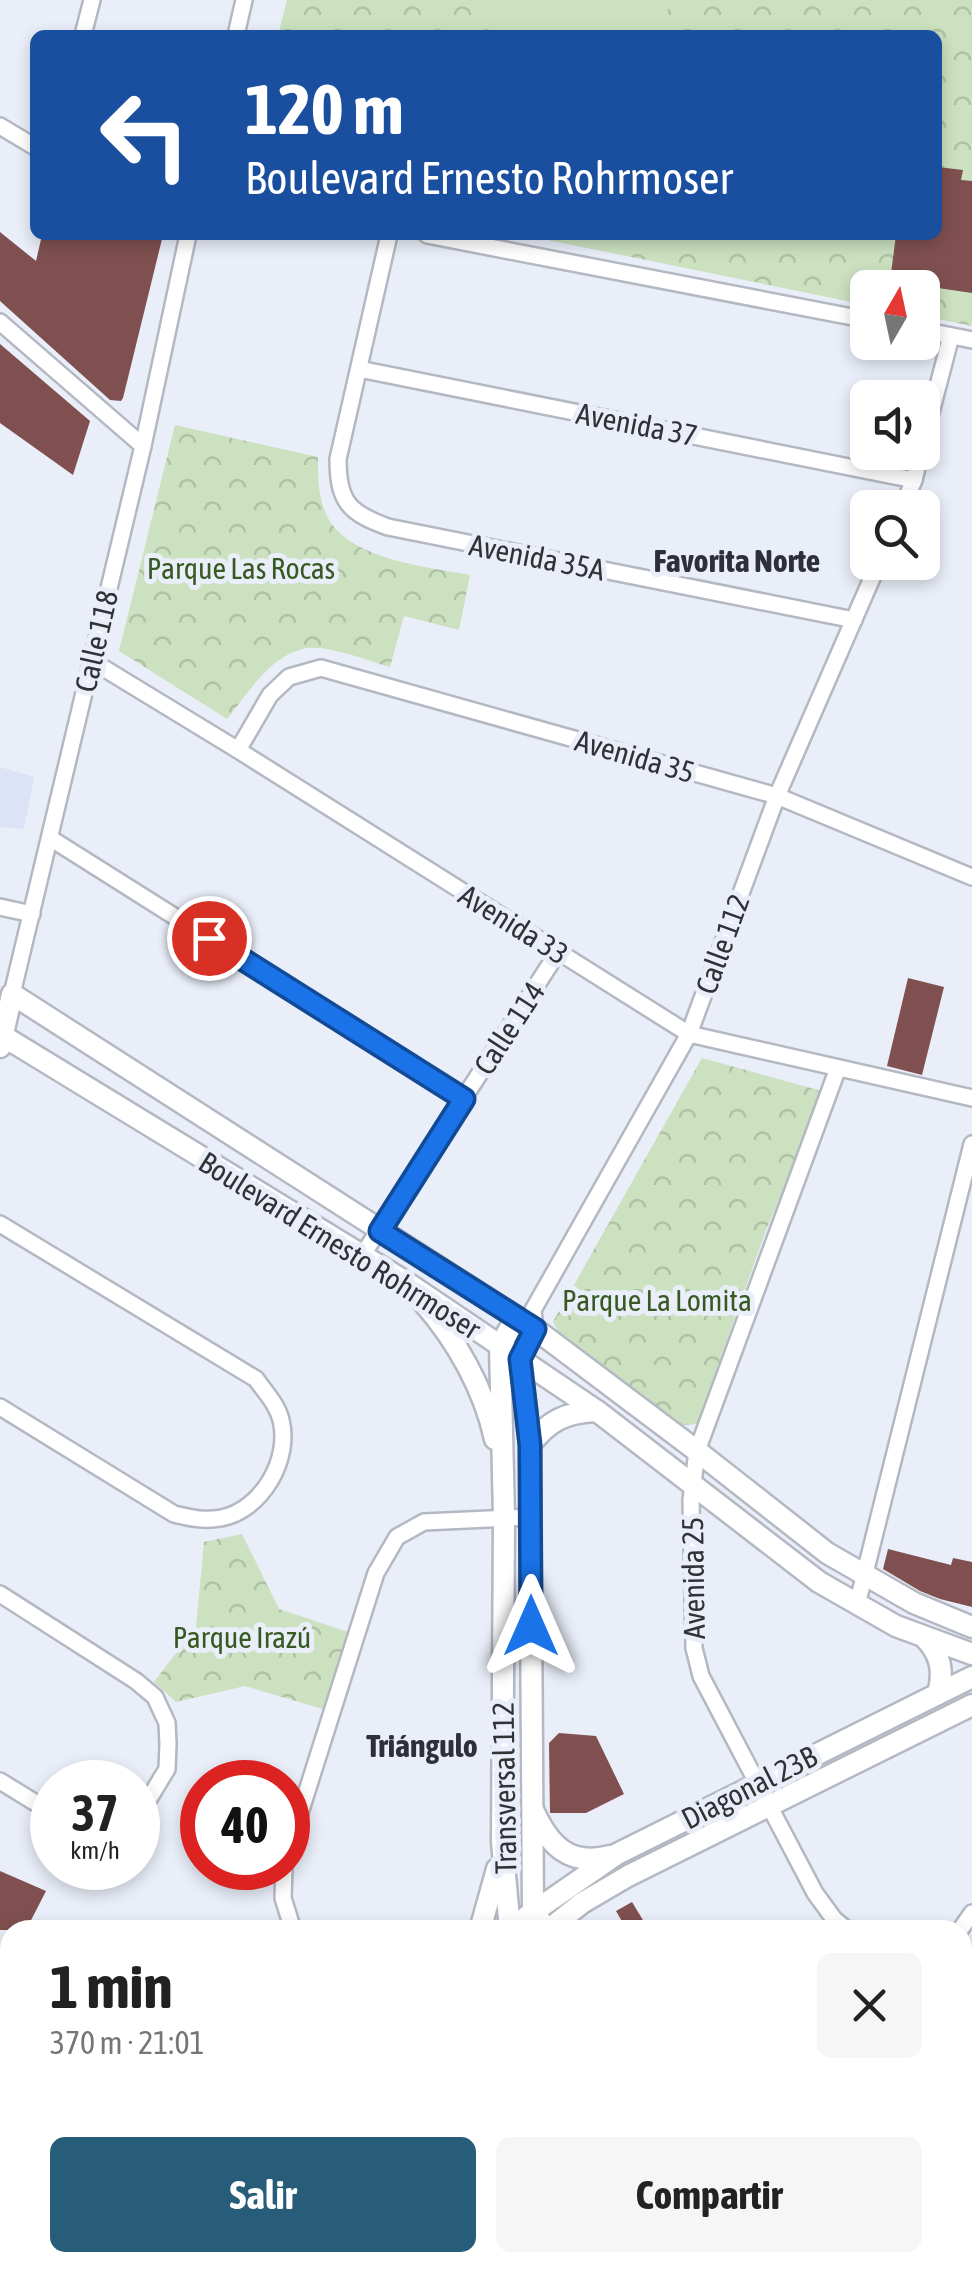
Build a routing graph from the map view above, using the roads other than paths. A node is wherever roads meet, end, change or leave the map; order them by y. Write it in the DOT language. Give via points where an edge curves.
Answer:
graph roads {
  1 [pos="92,0"];
  2 [pos="244,0"];
  3 [pos="84,30"];
  4 [pos="237,30"];
  5 [pos="0,126"];
  6 [pos="30,144"];
  7 [pos="187,240"];
  8 [pos="388,240"];
  9 [pos="453,240"];
  10 [pos="850,317"];
  11 [pos="0,322"];
  12 [pos="940,334"];
  13 [pos="951,336"];
  14 [pos="972,340"];
  15 [pos="360,368"];
  16 [pos="940,380"];
  17 [pos="143,446"];
  18 [pos="917,470"];
  19 [pos="914,480"];
  20 [pos="910,490"];
  21 [pos="871,580"];
  22 [pos="854,620"];
  23 [pos="92,660"];
  24 [pos="238,750"];
  25 [pos="777,796"];
  26 [pos="50,838"];
  27 [pos="972,877"];
  28 [pos="0,907"];
  29 [pos="32,914"];
  30 [pos="558,952"];
  31 [pos="12,994"];
  32 [pos="689,1034"];
  33 [pos="1,1039"];
  34 [pos="838,1068"];
  35 [pos="972,1098"];
  36 [pos="464,1099"];
  37 [pos="972,1144"];
  38 [pos="0,1224"];
  39 [pos="380,1231"];
  40 [pos="362,1256"];
  41 [pos="406,1282"];
  42 [pos="528,1319"];
  43 [pos="500,1346"];
  44 [pos="520,1359"];
  45 [pos="0,1407"];
  46 [pos="597,1411"];
  47 [pos="530,1445"];
  48 [pos="697,1451"];
  49 [pos="503,1475"];
  50 [pos="694,1484"];
  51 [pos="504,1517"];
  52 [pos="530,1517"];
  53 [pos="865,1577"];
  54 [pos="0,1594"];
  55 [pos="858,1605"];
  56 [pos="972,1628"];
  57 [pos="923,1637"];
  58 [pos="972,1654"];
  59 [pos="972,1677"];
  60 [pos="938,1694"];
  61 [pos="972,1705"];
  62 [pos="160,1778"];
  63 [pos="0,1781"];
  64 [pos="310,1781"];
  65 [pos="756,1783"];
  66 [pos="30,1799"];
  67 [pos="532,1806"];
  68 [pos="769,1807"];
  69 [pos="502,1842"];
  70 [pos="617,1854"];
  71 [pos="283,1890"];
  72 [pos="533,1911"];
  73 [pos="291,1920"];
  74 [pos="483,1920"];
  75 [pos="510,1920"];
  76 [pos="523,1920"];
  77 [pos="540,1920"];
  78 [pos="561,1920"];
  79 [pos="835,1920"];
  1 -- 3 [label="street"];
  2 -- 4 [label="street"];
  5 -- 6 [label="street"];
  7 -- 17 [label="street, Calle 118"];
  8 -- 15 [label="street"];
  9 -- 10 [label="street"];
  11 -- 17 [label="street"];
  12 -- 13 [label="street"];
  13 -- 14 [label="street"];
  13 -- 16 [label="street"];
  15 -- 19 [label="street, Avenida 37"];
  15 -- 22 [label="street, Avenida 35A" via="338,459 338,483 360,517"];
  17 -- 23 [label="street, Calle 118"];
  18 -- 19 [label="street"];
  19 -- 20 [label="street"];
  21 -- 22 [label="street, Calle 112"];
  22 -- 25 [label="street, Calle 112"];
  23 -- 24 [label="street, Avenida 33"];
  23 -- 26 [label="street, Calle 118"];
  24 -- 25 [label="street, Avenida 35" via="270,694 290,677 320,668"];
  24 -- 30 [label="street, Avenida 33"];
  25 -- 27 [label="street, Avenida 35"];
  25 -- 32 [label="street, Calle 112"];
  26 -- 29 [label="street, Calle 118"];
  26 -- 36 [label="street"];
  28 -- 29 [label="street"];
  29 -- 31 [label="street, Calle 118"];
  30 -- 32 [label="street, Avenida 33"];
  30 -- 36 [label="street, Calle 114"];
  31 -- 33 [label="street, Calle 118"];
  31 -- 39 [label="street, Boulevard Ernesto Rohrmoser"];
  32 -- 34 [label="street, Avenida 33"];
  32 -- 42 [label="street, Calle 112"];
  33 -- 40 [label="street, Boulevard Ernesto Rohrmoser"];
  34 -- 35 [label="street, Avenida 33"];
  34 -- 48 [label="street, Avenida 25"];
  36 -- 39 [label="street, Calle 114"];
  37 -- 53 [label="street"];
  38 -- 45 [label="street" via="256,1380 281,1418 283,1444 265,1490 225,1517 200,1520 174,1514"];
  39 -- 40 [label="street, Calle 114"];
  39 -- 42 [label="street, Boulevard Ernesto Rohrmoser"];
  40 -- 41 [label="street, Boulevard Ernesto Rohrmoser"];
  41 -- 43 [label="street, Boulevard Ernesto Rohrmoser"];
  41 -- 49 [label="street" via="459,1351 479,1390"];
  42 -- 43 [label="street, Calle 112"];
  42 -- 44 [label="street, Calle 112"];
  42 -- 48 [label="street, Boulevard Ernesto Rohrmoser"];
  43 -- 44 [label="street, Boulevard Ernesto Rohrmoser"];
  43 -- 49 [label="street, Transversal 112"];
  44 -- 46 [label="street, Boulevard Ernesto Rohrmoser"];
  44 -- 47 [label="street, Transversal 112"];
  46 -- 47 [label="street" via="558,1418"];
  46 -- 50 [label="street, Boulevard Ernesto Rohrmoser"];
  47 -- 52 [label="street, Transversal 112"];
  48 -- 50 [label="street, Avenida 25"];
  48 -- 53 [label="street, Boulevard Ernesto Rohrmoser"];
  49 -- 51 [label="street, Transversal 112"];
  50 -- 55 [label="street, Boulevard Ernesto Rohrmoser" via="803,1571"];
  50 -- 65 [label="street, Avenida 25" via="694,1648 700,1676"];
  51 -- 52 [label="street"];
  51 -- 64 [label="street" via="424,1522 396,1537 376,1572"];
  51 -- 69 [label="street, Transversal 112"];
  52 -- 67 [label="street, Transversal 112"];
  53 -- 55 [label="street"];
  53 -- 56 [label="street, Boulevard Ernesto Rohrmoser"];
  54 -- 62 [label="street" via="155,1697 167,1723 167,1768"];
  55 -- 57 [label="street, Boulevard Ernesto Rohrmoser"];
  57 -- 58 [label="street, Boulevard Ernesto Rohrmoser"];
  57 -- 60 [label="street" via="941,1662"];
  59 -- 60 [label="street, Diagonal 23B"];
  60 -- 65 [label="street, Diagonal 23B"];
  61 -- 68 [label="street, Diagonal 23B"];
  63 -- 66 [label="street"];
  65 -- 68 [label="street, Avenida 25"];
  65 -- 70 [label="street, Diagonal 23B"];
  67 -- 70 [label="street" via="553,1844 572,1856 595,1860"];
  67 -- 72 [label="street, Transversal 112"];
  68 -- 78 [label="street, Diagonal 23B" via="628,1876"];
  68 -- 79 [label="street, Avenida 25"];
  69 -- 74 [label="street"];
  69 -- 75 [label="street, Transversal 112"];
  70 -- 72 [label="street, Diagonal 23B"];
  71 -- 73 [label="street"];
  72 -- 76 [label="street"];
  72 -- 77 [label="street, Transversal 112"];
}
